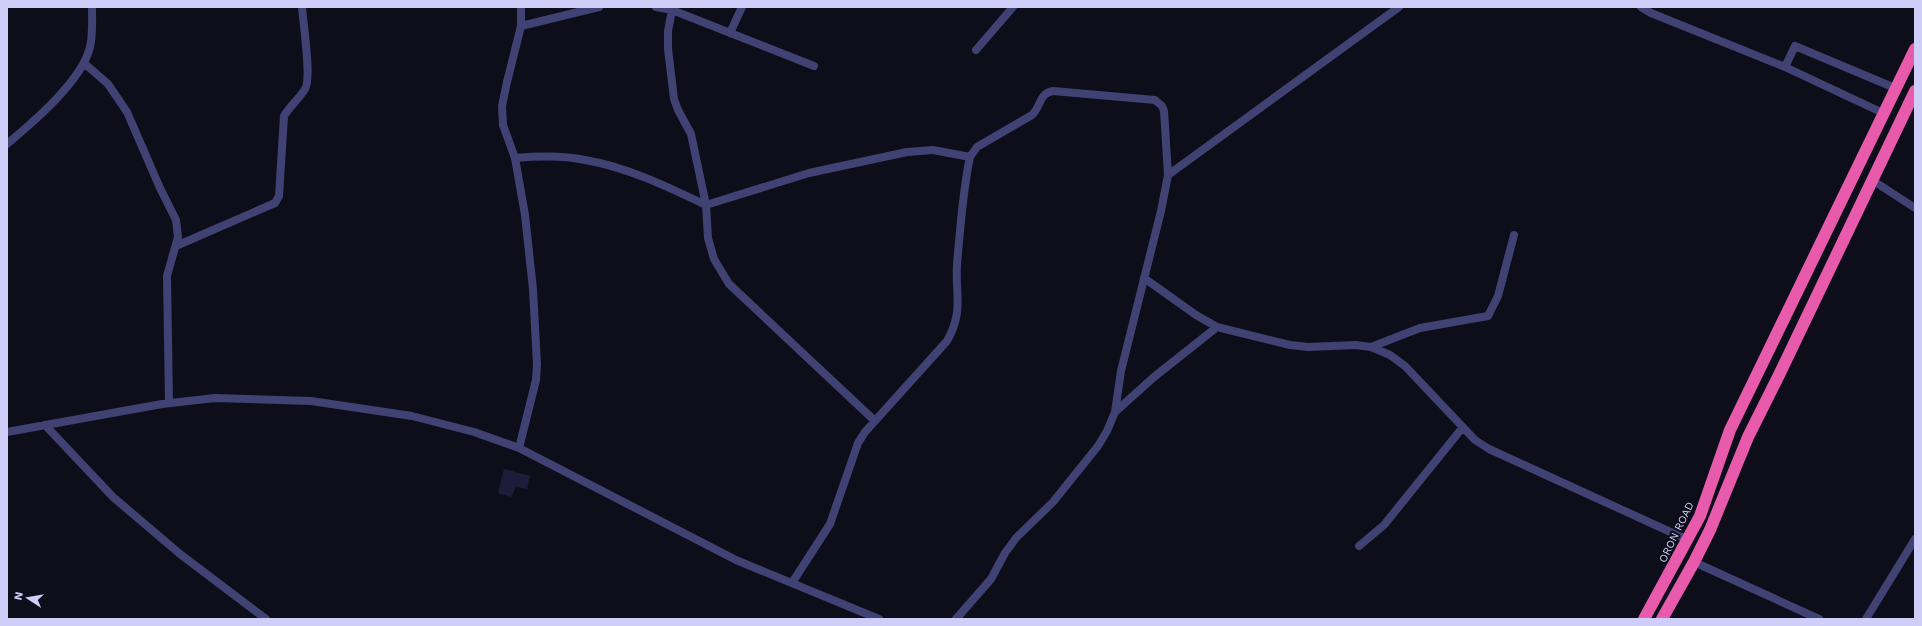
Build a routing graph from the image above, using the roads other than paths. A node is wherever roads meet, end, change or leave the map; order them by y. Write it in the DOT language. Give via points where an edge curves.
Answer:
graph roads {
  1 [pos="92,7"];
  2 [pos="302,7"];
  3 [pos="521,7"];
  4 [pos="599,7"];
  5 [pos="656,7"];
  6 [pos="742,7"];
  7 [pos="1013,7"];
  8 [pos="1399,7"];
  9 [pos="1641,7"];
  10 [pos="672,10"];
  11 [pos="521,26"];
  12 [pos="730,33"];
  13 [pos="1915,49"];
  14 [pos="976,50"];
  15 [pos="84,63"];
  16 [pos="814,66"];
  17 [pos="1785,67"];
  18 [pos="1895,88"];
  19 [pos="1915,91"];
  20 [pos="1883,113"];
  21 [pos="7,144"];
  22 [pos="970,157"];
  23 [pos="515,158"];
  24 [pos="1168,175"];
  25 [pos="1872,180"];
  26 [pos="706,205"];
  27 [pos="1915,208"];
  28 [pos="1514,235"];
  29 [pos="176,246"];
  30 [pos="1144,278"];
  31 [pos="1217,327"];
  32 [pos="1371,348"];
  33 [pos="169,403"];
  34 [pos="1114,412"];
  35 [pos="875,421"];
  36 [pos="45,425"];
  37 [pos="1463,427"];
  38 [pos="7,432"];
  39 [pos="519,448"];
  40 [pos="1915,539"];
  41 [pos="1688,540"];
  42 [pos="1359,546"];
  43 [pos="1694,562"];
  44 [pos="792,583"];
  45 [pos="266,619"];
  46 [pos="879,619"];
  47 [pos="956,619"];
  48 [pos="1644,619"];
  49 [pos="1662,619"];
  50 [pos="1819,619"];
  51 [pos="1866,619"];
  1 -- 15 [label="street" via="90,47"];
  2 -- 29 [label="street" via="308,73 306,88 284,116 279,196 275,203"];
  3 -- 11 [label="street"];
  4 -- 11 [label="street"];
  5 -- 10 [label="street"];
  6 -- 12 [label="street"];
  7 -- 14 [label="street"];
  8 -- 24 [label="street"];
  9 -- 17 [label="street"];
  10 -- 12 [label="street"];
  10 -- 26 [label="street" via="668,49 674,99 691,134"];
  11 -- 23 [label="street" via="502,106 503,125"];
  12 -- 16 [label="street"];
  13 -- 18 [label="highway, ORON ROAD"];
  15 -- 21 [label="street" via="65,90"];
  15 -- 29 [label="street" via="108,84 128,112 176,220"];
  17 -- 18 [label="street" via="1795,46"];
  17 -- 20 [label="street"];
  18 -- 20 [label="highway, ORON ROAD"];
  19 -- 25 [label="highway"];
  20 -- 41 [label="highway, ORON ROAD" via="1730,430 1700,516"];
  22 -- 24 [label="street" via="977,148 1032,115 1042,97 1048,92 1155,100 1164,111"];
  22 -- 26 [label="street" via="933,150 907,152 809,173"];
  22 -- 35 [label="street" via="957,266 958,310 954,328 947,341"];
  23 -- 26 [label="street" via="550,156 586,160 667,186"];
  23 -- 39 [label="street" via="525,215 533,289 537,365 532,400"];
  24 -- 30 [label="street"];
  25 -- 27 [label="street"];
  25 -- 43 [label="highway" via="1748,437"];
  26 -- 35 [label="street" via="708,238 714,259 729,284"];
  28 -- 32 [label="street" via="1498,296 1488,316 1420,328"];
  29 -- 33 [label="street" via="167,276"];
  30 -- 31 [label="street"];
  30 -- 34 [label="street" via="1120,371"];
  31 -- 32 [label="street" via="1290,345 1356,345"];
  31 -- 34 [label="street"];
  32 -- 37 [label="street" via="1390,355 1406,366"];
  33 -- 36 [label="street"];
  33 -- 39 [label="street" via="215,398 311,401 412,416 474,432"];
  34 -- 47 [label="street" via="1098,446 1053,502 1016,538 991,579"];
  35 -- 44 [label="street" via="856,448 830,524"];
  36 -- 38 [label="street"];
  36 -- 45 [label="street" via="113,497 180,554"];
  37 -- 41 [label="street" via="1475,440 1490,449"];
  37 -- 42 [label="street" via="1384,525"];
  39 -- 44 [label="street" via="736,560"];
  40 -- 51 [label="street"];
  41 -- 48 [label="highway, ORON ROAD"];
  43 -- 49 [label="highway"];
  43 -- 50 [label="street"];
  44 -- 46 [label="street"];
}
